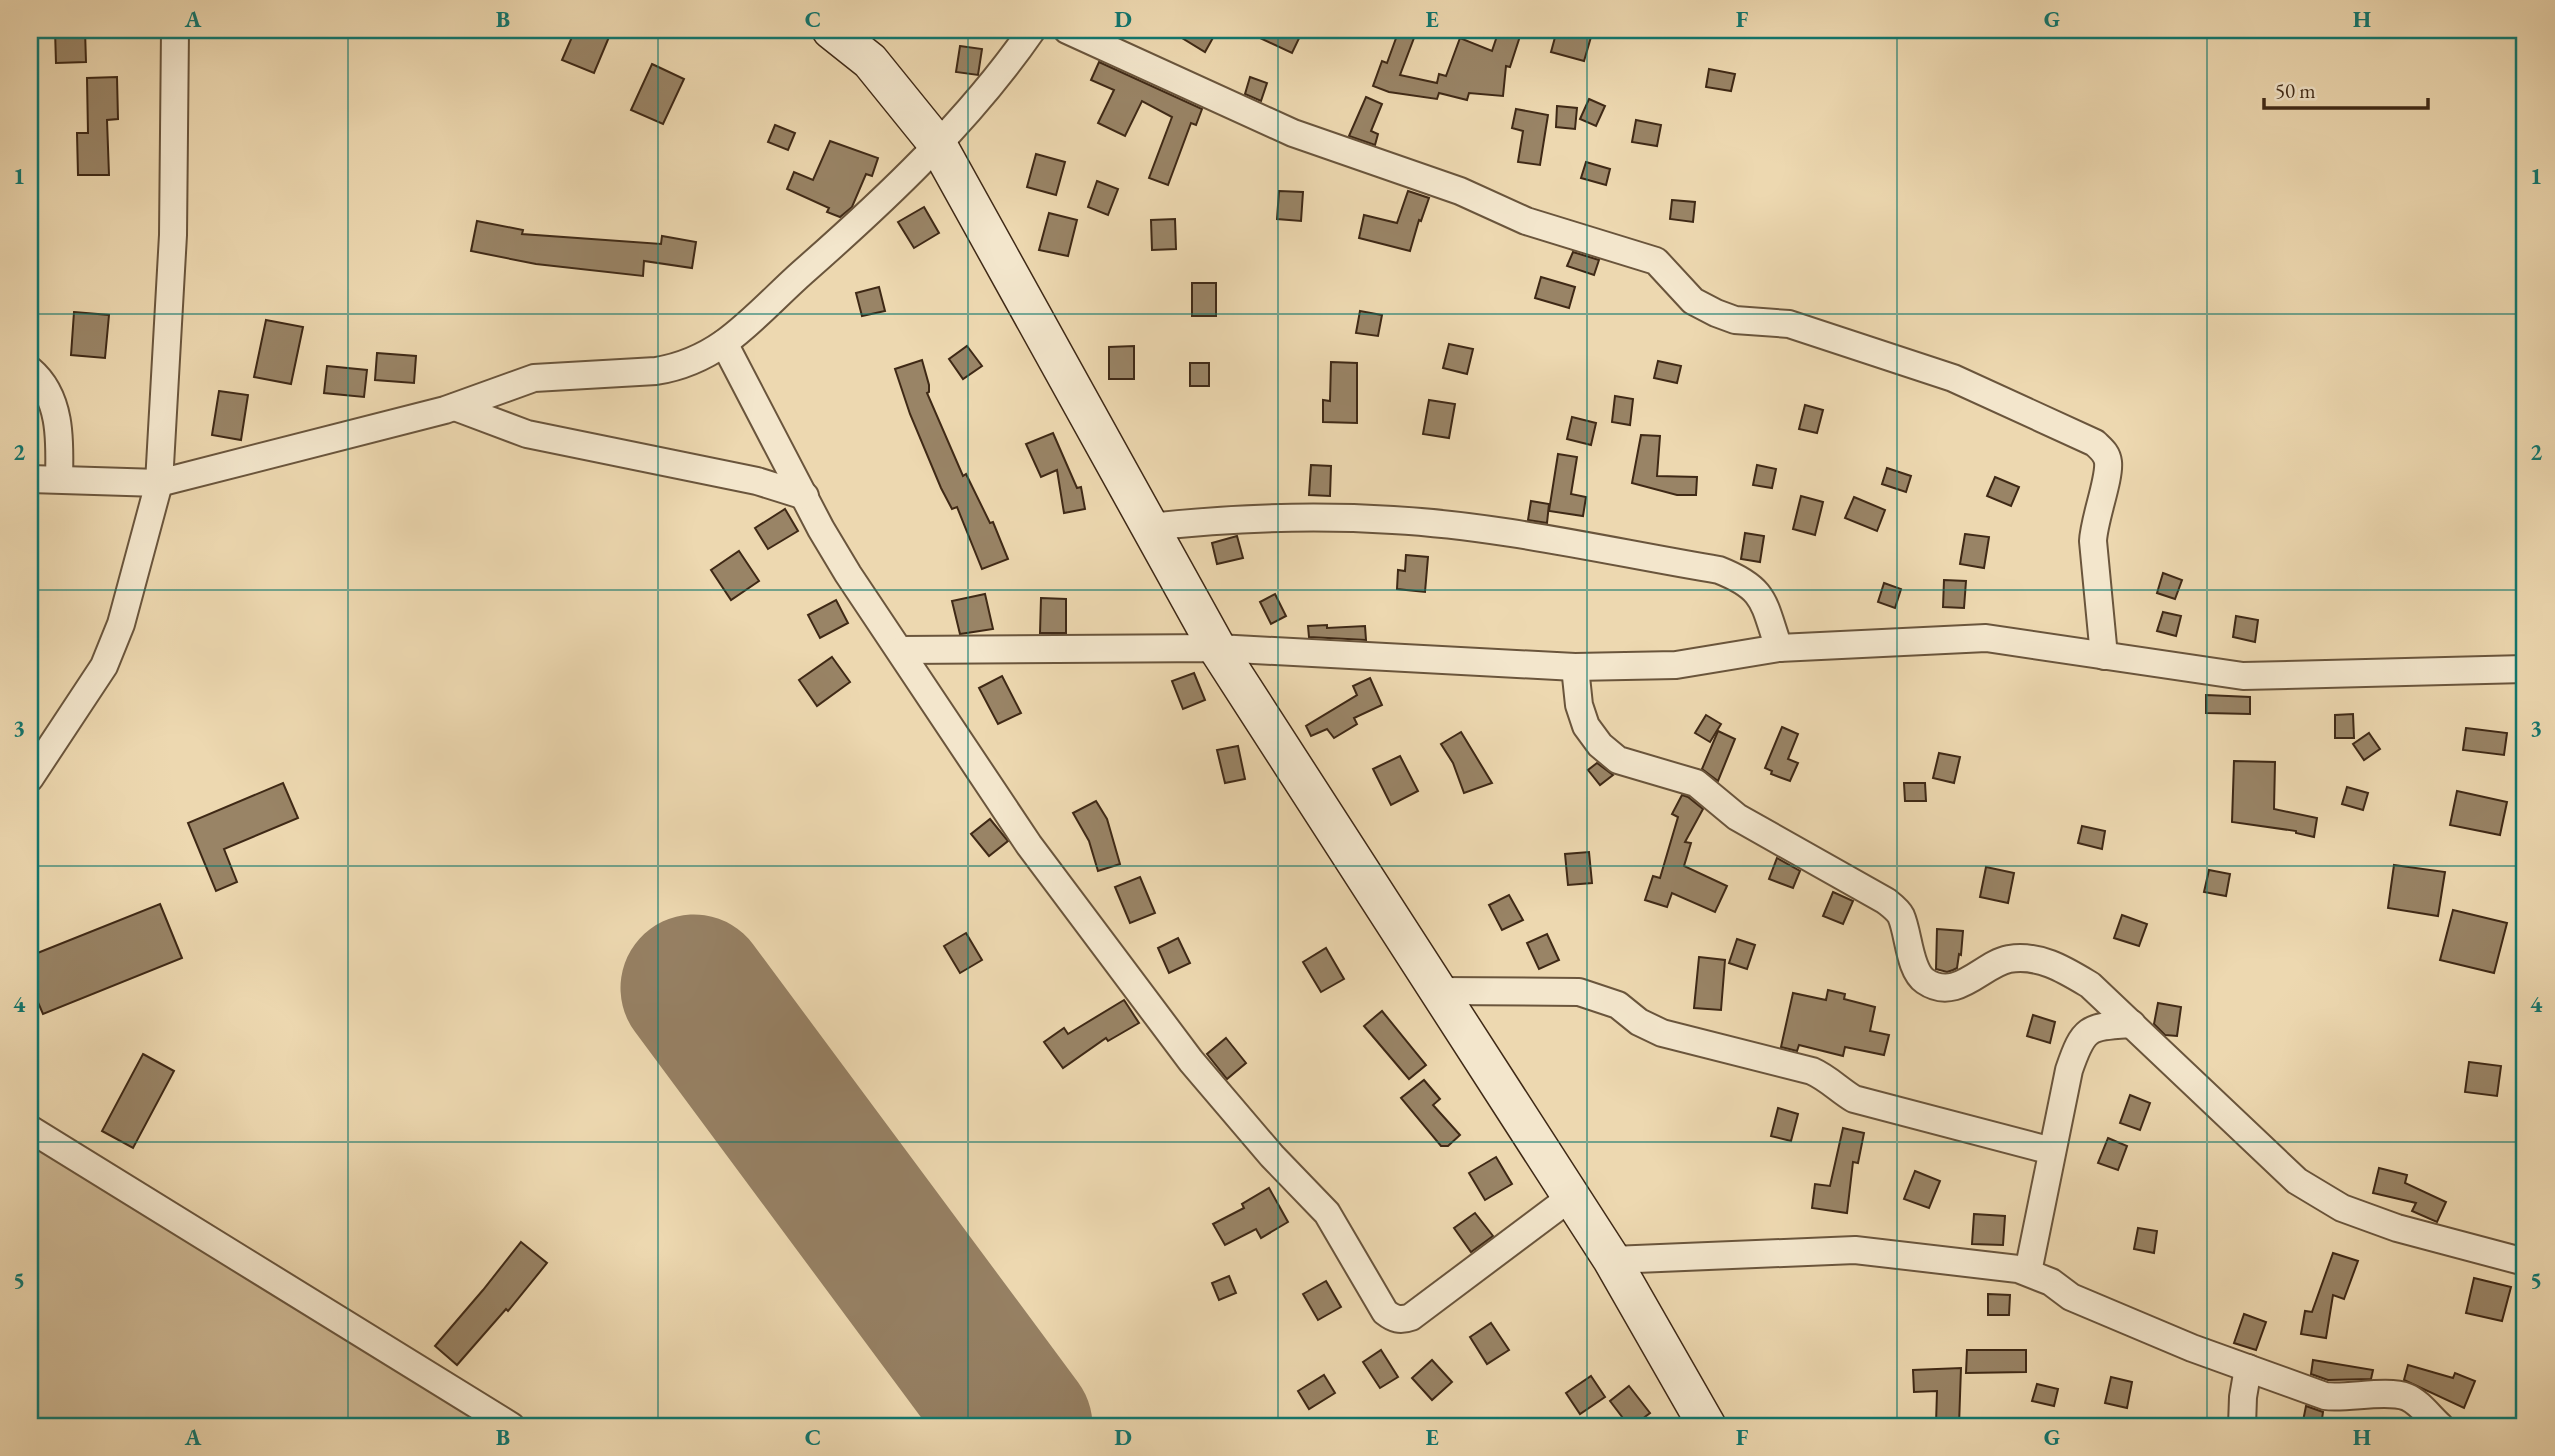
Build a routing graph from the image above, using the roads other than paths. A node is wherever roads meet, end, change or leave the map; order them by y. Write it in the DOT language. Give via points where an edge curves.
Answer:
graph roads {
  1 [pos="175,30"];
  2 [pos="831,30"];
  3 [pos="1032,30"];
  4 [pos="1067,30"];
  5 [pos="938,145"];
  6 [pos="724,343"];
  7 [pos="30,370"];
  8 [pos="455,407"];
  9 [pos="30,479"];
  10 [pos="59,479"];
  11 [pos="159,482"];
  12 [pos="805,496"];
  13 [pos="1150,527"];
  14 [pos="1217,648"];
  15 [pos="1779,648"];
  16 [pos="901,650"];
  17 [pos="2104,656"];
  18 [pos="1575,667"];
  19 [pos="2525,669"];
  20 [pos="30,778"];
  21 [pos="1438,991"];
  22 [pos="2132,1024"];
  23 [pos="30,1129"];
  24 [pos="2053,1151"];
  25 [pos="1571,1197"];
  26 [pos="1612,1260"];
  27 [pos="2525,1262"];
  28 [pos="2028,1272"];
  29 [pos="2248,1368"];
  30 [pos="511,1426"];
  31 [pos="1707,1426"];
  32 [pos="2242,1426"];
  33 [pos="2440,1426"];
  1 -- 11 [label="street" via="173,235"];
  2 -- 5 [label="street" via="870,61"];
  3 -- 5 [label="street"];
  4 -- 17 [label="street" via="1293,132 1460,191 1526,221 1656,261 1693,301 1716,313 1735,320 1789,324 1953,377 2095,443 2108,464 2093,541"];
  5 -- 6 [label="street"];
  5 -- 13 [label="street"];
  6 -- 8 [label="street" via="674,368 534,377"];
  6 -- 12 [label="street"];
  7 -- 10 [label="street" via="53,406 60,434"];
  8 -- 11 [label="street"];
  8 -- 12 [label="street" via="527,434 757,481"];
  9 -- 10 [label="street"];
  10 -- 11 [label="street"];
  11 -- 20 [label="street" via="121,624 104,666"];
  12 -- 16 [label="street" via="848,574"];
  13 -- 14 [label="street"];
  13 -- 15 [label="street" via="1204,521 1394,520 1471,528 1719,570 1759,593"];
  14 -- 16 [label="street"];
  14 -- 18 [label="street"];
  14 -- 21 [label="street"];
  15 -- 17 [label="street" via="1986,638"];
  15 -- 18 [label="street" via="1676,665"];
  16 -- 25 [label="street" via="1029,845 1183,1050 1327,1213 1392,1318 1411,1317"];
  17 -- 19 [label="street" via="2243,676"];
  18 -- 22 [label="street" via="1579,705 1600,745 1618,760 1696,783 1737,817 1886,901 1900,913 1916,971 1926,982 1942,987 1964,984 2008,959 2056,964 2090,985"];
  21 -- 24 [label="street" via="1579,992 1618,1005 1662,1033 1812,1071 1854,1099"];
  21 -- 25 [label="street"];
  22 -- 24 [label="street" via="2097,1027 2079,1040"];
  22 -- 27 [label="street" via="2297,1181 2342,1208 2397,1228"];
  23 -- 30 [label="street"];
  24 -- 28 [label="street"];
  25 -- 26 [label="street"];
  26 -- 28 [label="street" via="1855,1251"];
  26 -- 31 [label="street"];
  28 -- 29 [label="street" via="2071,1297"];
  29 -- 32 [label="street"];
  29 -- 33 [label="street" via="2325,1396 2406,1397"];
}
